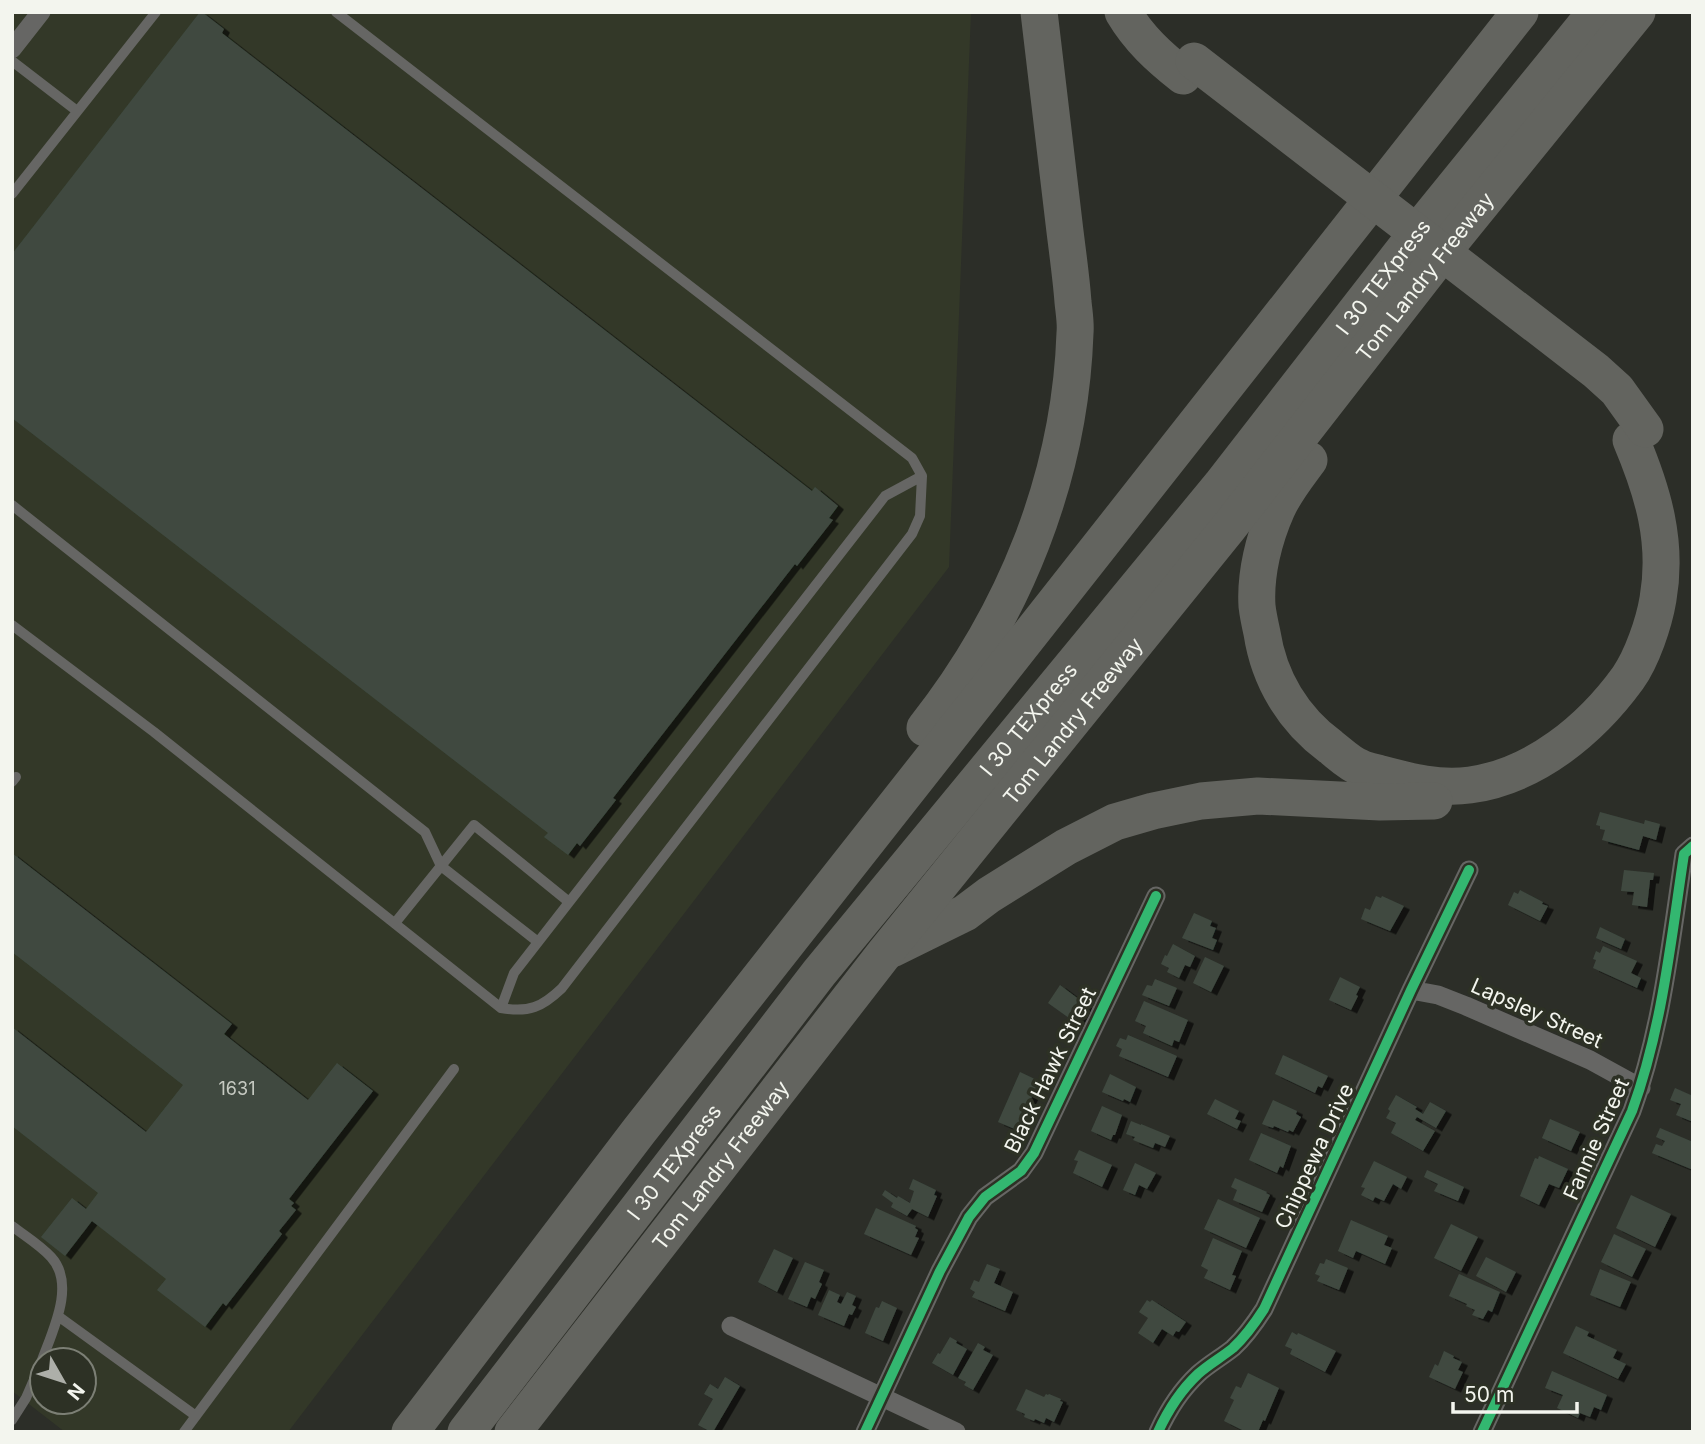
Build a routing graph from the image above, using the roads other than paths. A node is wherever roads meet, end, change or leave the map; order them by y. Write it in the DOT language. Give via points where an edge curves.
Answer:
graph roads {
  1 [pos="41,12"];
  2 [pos="156,12"];
  3 [pos="336,12"];
  4 [pos="1039,12"];
  5 [pos="1123,12"];
  6 [pos="1143,12"];
  7 [pos="1520,12"];
  8 [pos="1596,12"];
  9 [pos="1637,12"];
  10 [pos="12,49"];
  11 [pos="12,61"];
  12 [pos="1188,69"];
  13 [pos="78,111"];
  14 [pos="12,194"];
  15 [pos="1453,239"];
  16 [pos="1638,434"];
  17 [pos="922,476"];
  18 [pos="12,505"];
  19 [pos="12,625"];
  20 [pos="1693,846"];
  21 [pos="441,866"];
  22 [pos="1469,870"];
  23 [pos="1156,896"];
  24 [pos="569,902"];
  25 [pos="811,912"];
  26 [pos="395,923"];
  27 [pos="538,942"];
  28 [pos="884,954"];
  29 [pos="1411,990"];
  30 [pos="502,1007"];
  31 [pos="454,1069"];
  32 [pos="1641,1088"];
  33 [pos="12,1226"];
  34 [pos="58,1316"];
  35 [pos="731,1326"];
  36 [pos="47,1346"];
  37 [pos="28,1393"];
  38 [pos="881,1397"];
  39 [pos="196,1416"];
  40 [pos="12,1420"];
  41 [pos="184,1432"];
  42 [pos="410,1432"];
  43 [pos="466,1432"];
  44 [pos="513,1432"];
  45 [pos="865,1432"];
  46 [pos="956,1432"];
  47 [pos="1158,1432"];
  48 [pos="1482,1432"];
  1 -- 10 [label="street"];
  2 -- 13 [label="lane"];
  3 -- 17 [label="lane" via="895,444 912,458"];
  4 -- 25 [label="highway" via="1076,331 1065,431 1055,474 1028,553 998,616 948,699 821,861"];
  5 -- 12 [label="highway" via="1156,55"];
  6 -- 12 [label="highway"];
  7 -- 25 [label="highway"];
  8 -- 43 [label="highway, I 30 TEXpress" via="1427,219 1221,485 820,973"];
  9 -- 15 [label="highway, Tom Landry Freeway"];
  11 -- 13 [label="lane"];
  12 -- 16 [label="highway"];
  13 -- 14 [label="lane"];
  15 -- 16 [label="highway" via="1431,300 1294,480 1277,508 1261,558 1257,605 1264,651 1275,681 1303,723 1360,768 1444,787 1472,784 1534,764 1596,717 1629,676 1650,632 1658,598 1661,554 1657,515"];
  15 -- 28 [label="highway, Tom Landry Freeway" via="1229,527"];
  16 -- 28 [label="highway" via="1663,458 1680,508 1681,594 1675,628 1648,687 1593,748 1539,780 1488,796 1380,802 1258,796 1201,801 1115,821 965,913"];
  17 -- 24 [label="lane" via="885,496"];
  17 -- 30 [label="lane" via="920,516 912,534 562,988 536,1007"];
  18 -- 21 [label="lane" via="425,832"];
  19 -- 26 [label="lane"];
  20 -- 32 [label="street, Fannie Street" via="1684,854 1661,1003"];
  21 -- 24 [label="lane" via="474,825"];
  21 -- 26 [label="lane"];
  21 -- 27 [label="lane"];
  22 -- 29 [label="street, Chippewa Drive"];
  23 -- 38 [label="street, Black Hawk Street" via="1034,1153 1021,1171 985,1197 969,1217"];
  24 -- 27 [label="lane"];
  25 -- 42 [label="highway"];
  26 -- 30 [label="lane"];
  27 -- 30 [label="lane" via="514,973"];
  28 -- 44 [label="highway, Tom Landry Freeway"];
  29 -- 32 [label="street, Lapsley Street" via="1466,1006 1590,1060"];
  29 -- 47 [label="street, Chippewa Drive" via="1264,1309 1233,1348 1179,1394"];
  31 -- 39 [label="lane"];
  32 -- 48 [label="street, Fannie Street"];
  33 -- 34 [label="lane" via="60,1268 63,1287"];
  34 -- 36 [label="lane"];
  34 -- 39 [label="lane"];
  35 -- 38 [label="street"];
  37 -- 40 [label="lane"];
  38 -- 45 [label="street, Black Hawk Street"];
  38 -- 46 [label="street"];
  39 -- 41 [label="lane"];
}
